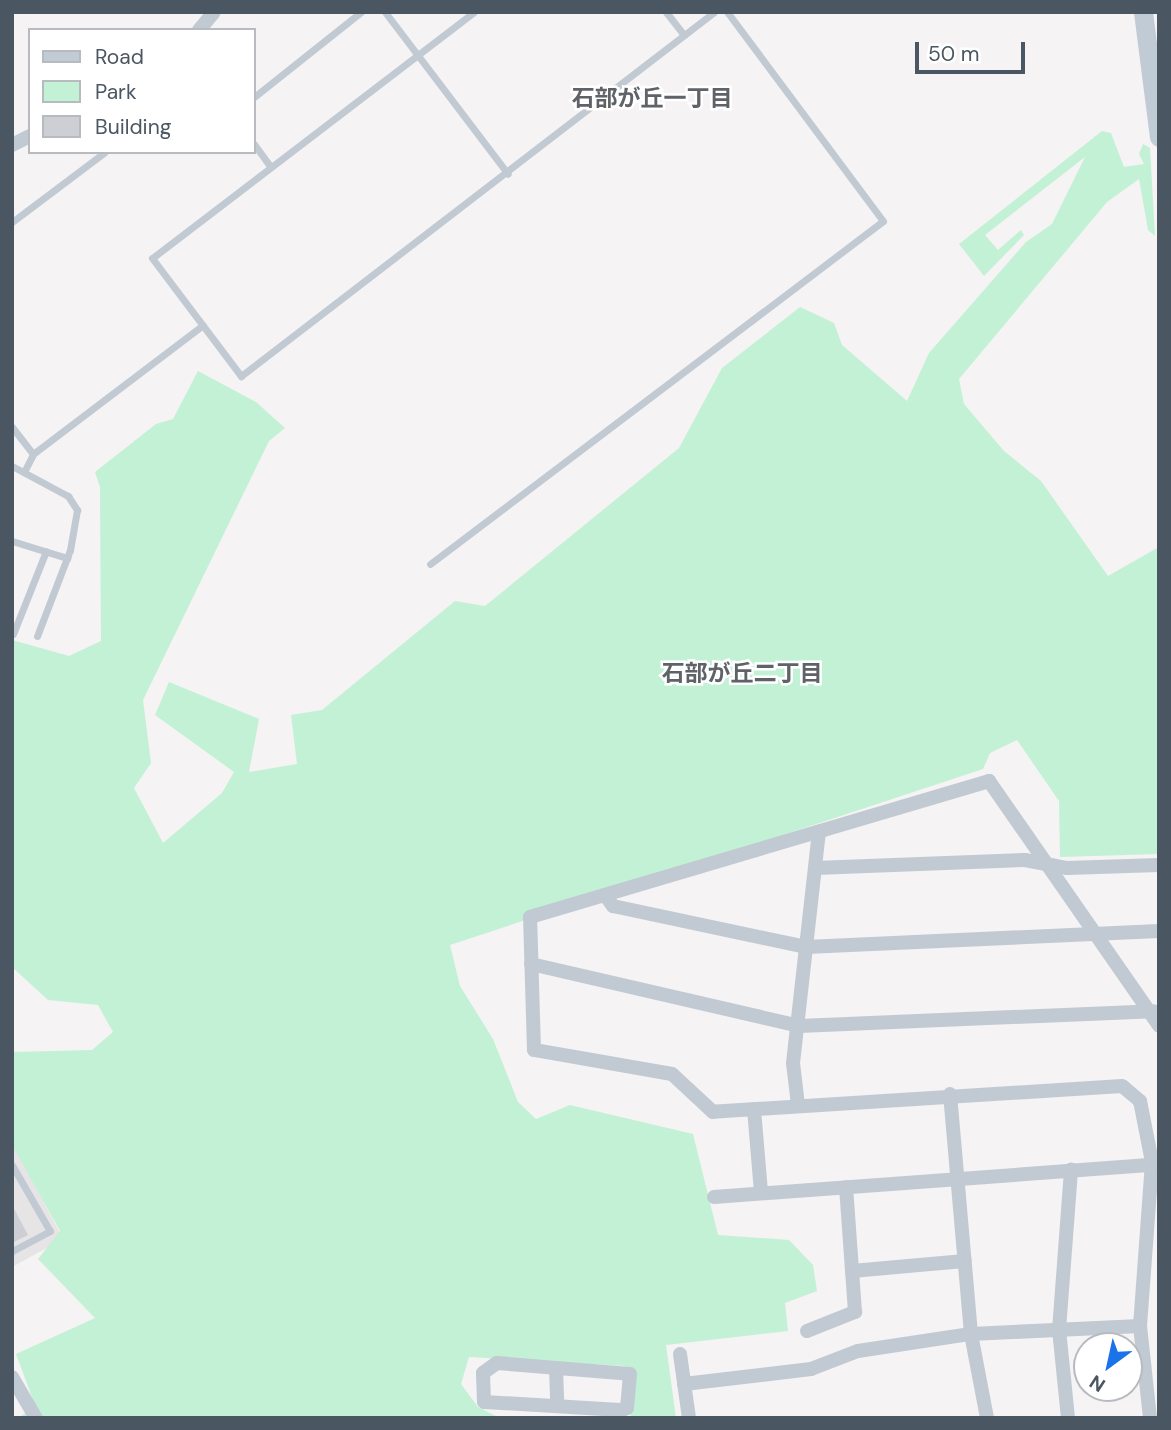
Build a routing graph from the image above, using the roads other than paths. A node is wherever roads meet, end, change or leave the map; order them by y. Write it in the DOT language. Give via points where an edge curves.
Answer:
graph roads {
  1 [pos="214,12"];
  2 [pos="361,12"];
  3 [pos="385,12"];
  4 [pos="474,12"];
  5 [pos="666,12"];
  6 [pos="713,12"];
  7 [pos="727,12"];
  8 [pos="1143,12"];
  9 [pos="201,28"];
  10 [pos="684,35"];
  11 [pos="418,55"];
  12 [pos="256,95"];
  13 [pos="28,137"];
  14 [pos="1159,137"];
  15 [pos="12,145"];
  16 [pos="256,147"];
  17 [pos="102,154"];
  18 [pos="270,166"];
  19 [pos="508,174"];
  20 [pos="12,222"];
  21 [pos="203,325"];
  22 [pos="12,427"];
  23 [pos="33,454"];
  24 [pos="12,466"];
  25 [pos="24,472"];
  26 [pos="13,543"];
  27 [pos="46,551"];
  28 [pos="67,558"];
  29 [pos="430,564"];
  30 [pos="12,634"];
  31 [pos="37,636"];
  32 [pos="818,831"];
  33 [pos="1047,864"];
  34 [pos="1159,865"];
  35 [pos="815,868"];
  36 [pos="605,895"];
  37 [pos="1159,931"];
  38 [pos="1095,934"];
  39 [pos="806,947"];
  40 [pos="531,964"];
  41 [pos="1153,1011"];
  42 [pos="799,1026"];
  43 [pos="1159,1026"];
  44 [pos="950,1094"];
  45 [pos="798,1105"];
  46 [pos="754,1109"];
  47 [pos="1155,1163"];
  48 [pos="12,1165"];
  49 [pos="1071,1169"];
  50 [pos="957,1178"];
  51 [pos="846,1186"];
  52 [pos="761,1193"];
  53 [pos="714,1197"];
  54 [pos="12,1251"];
  55 [pos="965,1261"];
  56 [pos="852,1271"];
  57 [pos="1140,1326"];
  58 [pos="1059,1330"];
  59 [pos="807,1331"];
  60 [pos="971,1334"];
  61 [pos="680,1354"];
  62 [pos="556,1368"];
  63 [pos="12,1377"];
  64 [pos="684,1384"];
  65 [pos="556,1406"];
  66 [pos="581,1413"];
  67 [pos="620,1414"];
  68 [pos="36,1418"];
  69 [pos="689,1418"];
  70 [pos="987,1418"];
  71 [pos="1068,1418"];
  72 [pos="1150,1418"];
  1 -- 9 [label="street"];
  2 -- 12 [label="lane"];
  3 -- 11 [label="lane"];
  4 -- 11 [label="lane"];
  5 -- 10 [label="lane"];
  6 -- 10 [label="lane"];
  7 -- 29 [label="lane" via="883,221"];
  8 -- 14 [label="street"];
  10 -- 19 [label="lane"];
  11 -- 18 [label="lane"];
  11 -- 19 [label="lane"];
  13 -- 15 [label="street"];
  16 -- 18 [label="lane"];
  17 -- 20 [label="lane"];
  18 -- 21 [label="lane" via="152,258"];
  19 -- 21 [label="lane" via="241,376"];
  21 -- 23 [label="lane"];
  22 -- 23 [label="lane"];
  23 -- 25 [label="lane"];
  24 -- 25 [label="lane"];
  25 -- 28 [label="lane" via="68,496 77,510"];
  26 -- 27 [label="lane"];
  27 -- 28 [label="lane"];
  27 -- 30 [label="lane"];
  28 -- 31 [label="lane"];
  32 -- 33 [label="street" via="989,781"];
  32 -- 35 [label="street"];
  32 -- 36 [label="street"];
  33 -- 34 [label="street"];
  33 -- 35 [label="street"];
  33 -- 38 [label="street"];
  35 -- 39 [label="street"];
  36 -- 39 [label="street" via="613,906"];
  36 -- 40 [label="street" via="530,917"];
  37 -- 38 [label="street"];
  38 -- 39 [label="street"];
  38 -- 41 [label="street"];
  39 -- 42 [label="street"];
  40 -- 42 [label="street"];
  40 -- 46 [label="street" via="534,1050 671,1074 713,1112"];
  41 -- 42 [label="street"];
  41 -- 43 [label="street"];
  42 -- 45 [label="street" via="793,1063"];
  44 -- 45 [label="street"];
  44 -- 47 [label="street" via="1122,1086 1140,1101"];
  44 -- 50 [label="street"];
  45 -- 46 [label="street"];
  46 -- 52 [label="street"];
  47 -- 49 [label="street"];
  47 -- 57 [label="street"];
  48 -- 54 [label="lane" via="50,1231"];
  49 -- 50 [label="street"];
  49 -- 58 [label="street"];
  50 -- 51 [label="street"];
  50 -- 55 [label="street"];
  51 -- 52 [label="street"];
  51 -- 56 [label="street"];
  52 -- 53 [label="street"];
  55 -- 56 [label="street"];
  55 -- 60 [label="street"];
  56 -- 59 [label="street" via="855,1312"];
  57 -- 58 [label="street"];
  57 -- 72 [label="street"];
  58 -- 60 [label="street"];
  58 -- 71 [label="street"];
  60 -- 64 [label="street" via="858,1351 811,1369"];
  60 -- 70 [label="street"];
  61 -- 64 [label="street"];
  62 -- 65 [label="street"];
  62 -- 65 [label="street" via="497,1363 483,1373 484,1402"];
  62 -- 67 [label="street" via="630,1374 627,1408"];
  63 -- 68 [label="street"];
  64 -- 69 [label="street"];
  65 -- 66 [label="street"];
  66 -- 67 [label="street"];
}
